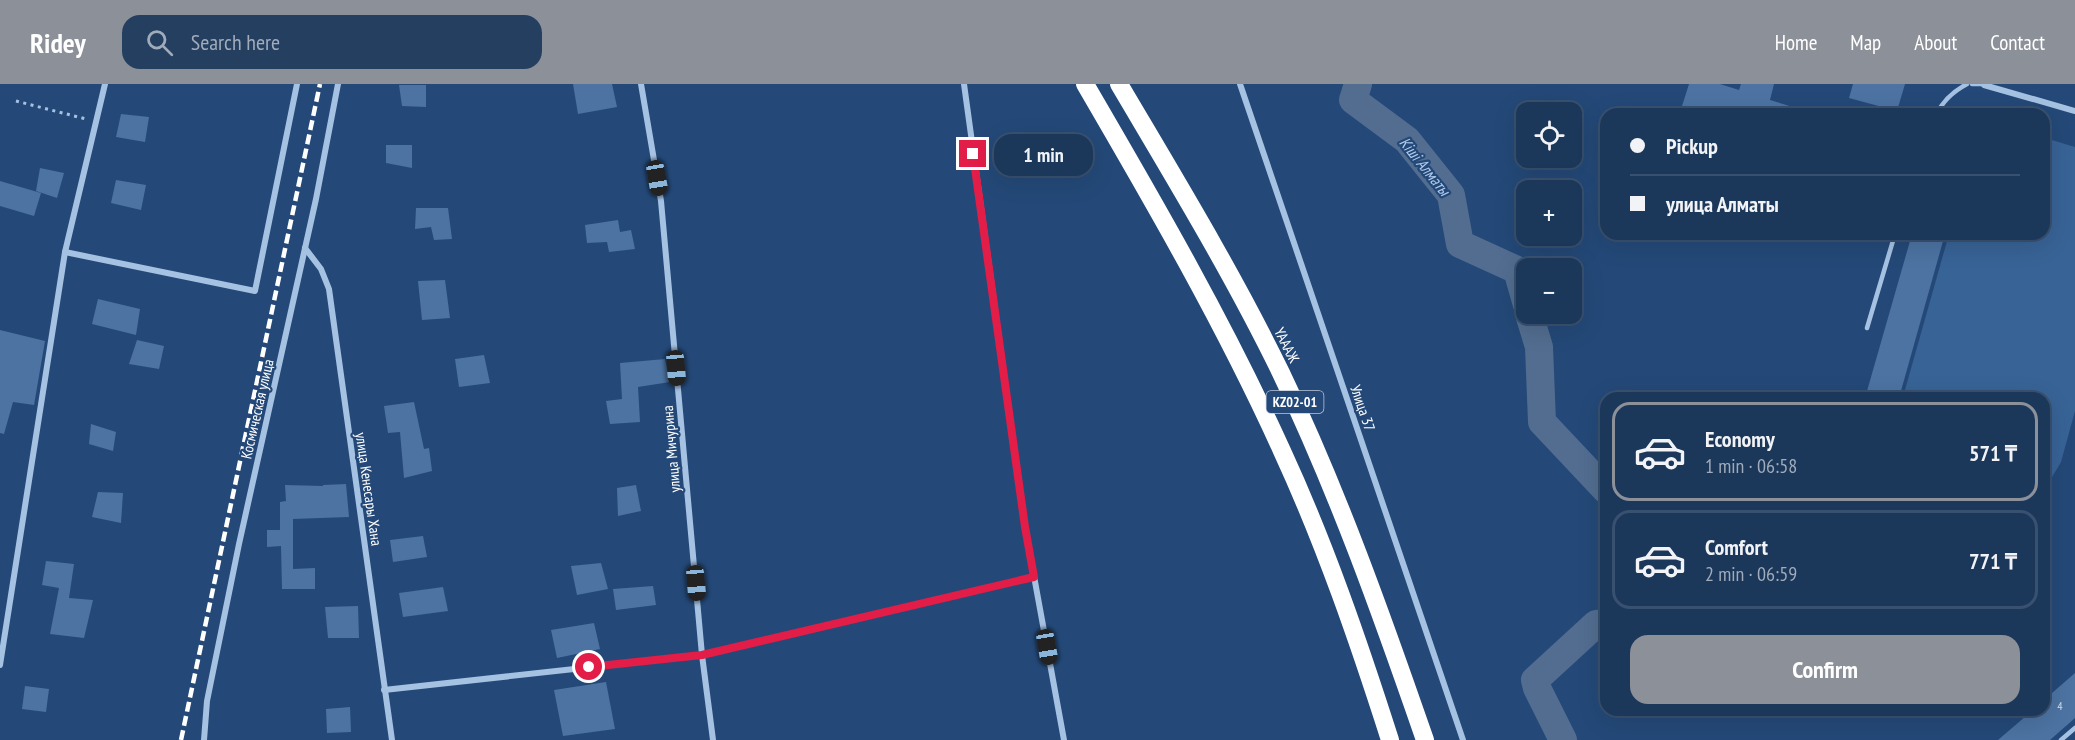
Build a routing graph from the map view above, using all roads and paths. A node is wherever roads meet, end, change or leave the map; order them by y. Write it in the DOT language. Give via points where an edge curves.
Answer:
graph roads {
  1 [pos="105,84"];
  2 [pos="297,84"];
  3 [pos="338,84"];
  4 [pos="641,84"];
  5 [pos="964,84"];
  6 [pos="1085,84"];
  7 [pos="1119,84"];
  8 [pos="1240,84"];
  9 [pos="1967,84"];
  10 [pos="1972,84"];
  11 [pos="1985,85"];
  12 [pos="16,101"];
  13 [pos="1939,108"];
  14 [pos="2074,110"];
  15 [pos="96,121"];
  16 [pos="1893,240"];
  17 [pos="305,248"];
  18 [pos="65,252"];
  19 [pos="1868,328"];
  20 [pos="1034,577"];
  21 [pos="702,655"];
  22 [pos="0,665"];
  23 [pos="384,690"];
  24 [pos="2075,728"];
  25 [pos="204,740"];
  26 [pos="392,740"];
  27 [pos="713,740"];
  28 [pos="1064,740"];
  29 [pos="1390,740"];
  30 [pos="1425,740"];
  31 [pos="1463,740"];
  32 [pos="2061,740"];
  1 -- 15 [label="street"];
  2 -- 18 [label="street" via="255,291"];
  3 -- 17 [label="street, Космическая улица"];
  4 -- 21 [label="street, улица Мичурина" via="661,201"];
  5 -- 20 [label="street"];
  6 -- 29 [label="highway, KZ02-01" via="1182,255 1282,451"];
  7 -- 30 [label="highway, ҮАААЖ / KZ02-01" via="1240,293 1311,437 1384,618"];
  8 -- 31 [label="street, Улица 37"];
  9 -- 13 [label="lane"];
  10 -- 11 [label="lane"];
  11 -- 14 [label="street"];
  12 -- 15 [label="path"];
  15 -- 18 [label="street"];
  16 -- 19 [label="lane"];
  17 -- 23 [label="street, улица Кенесары Хана" via="321,269 329,289"];
  17 -- 25 [label="street, Космическая улица" via="216,656"];
  18 -- 22 [label="street"];
  20 -- 21 [label="street"];
  20 -- 28 [label="street"];
  21 -- 23 [label="street"];
  21 -- 27 [label="street, улица Мичурина"];
  23 -- 26 [label="street, улица Кенесары Хана"];
  24 -- 32 [label="lane"];
}
